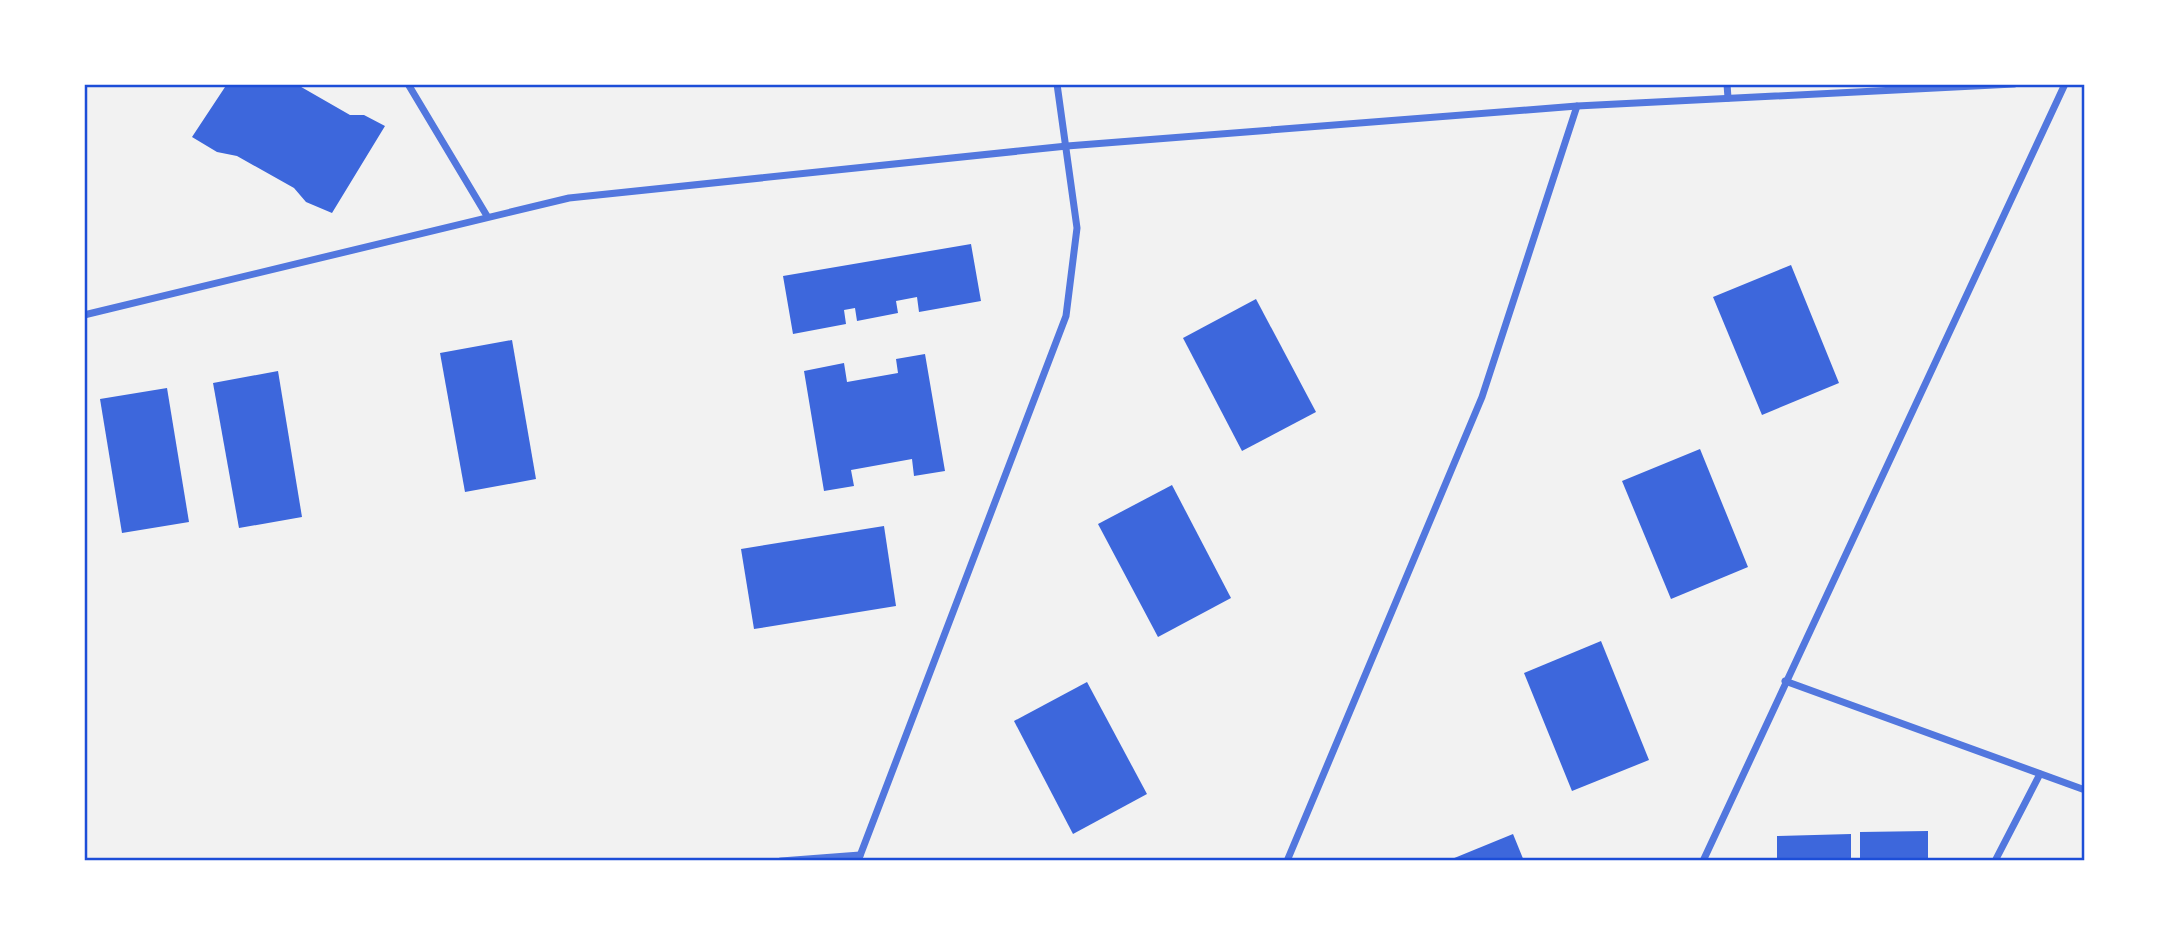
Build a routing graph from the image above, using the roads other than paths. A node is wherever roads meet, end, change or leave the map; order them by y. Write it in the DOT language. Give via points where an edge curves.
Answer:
graph roads {
  1 [pos="408,84"];
  2 [pos="1058,84"];
  3 [pos="1727,84"];
  4 [pos="2014,84"];
  5 [pos="2065,84"];
  6 [pos="1728,98"];
  7 [pos="1577,106"];
  8 [pos="1067,146"];
  9 [pos="487,216"];
  10 [pos="84,315"];
  11 [pos="1786,681"];
  12 [pos="2040,774"];
  13 [pos="2085,790"];
  14 [pos="859,858"];
  15 [pos="781,861"];
  16 [pos="1287,861"];
  17 [pos="1703,861"];
  18 [pos="1995,861"];
  1 -- 9 [label="street"];
  2 -- 8 [label="street"];
  3 -- 6 [label="street"];
  4 -- 6 [label="street"];
  5 -- 11 [label="street"];
  6 -- 7 [label="street"];
  7 -- 8 [label="street"];
  7 -- 16 [label="street" via="1482,397"];
  8 -- 9 [label="street" via="569,198"];
  8 -- 14 [label="street" via="1077,228 1066,316"];
  9 -- 10 [label="street"];
  11 -- 12 [label="street"];
  11 -- 17 [label="street"];
  12 -- 13 [label="street"];
  12 -- 18 [label="street"];
  14 -- 15 [label="street"];
}
